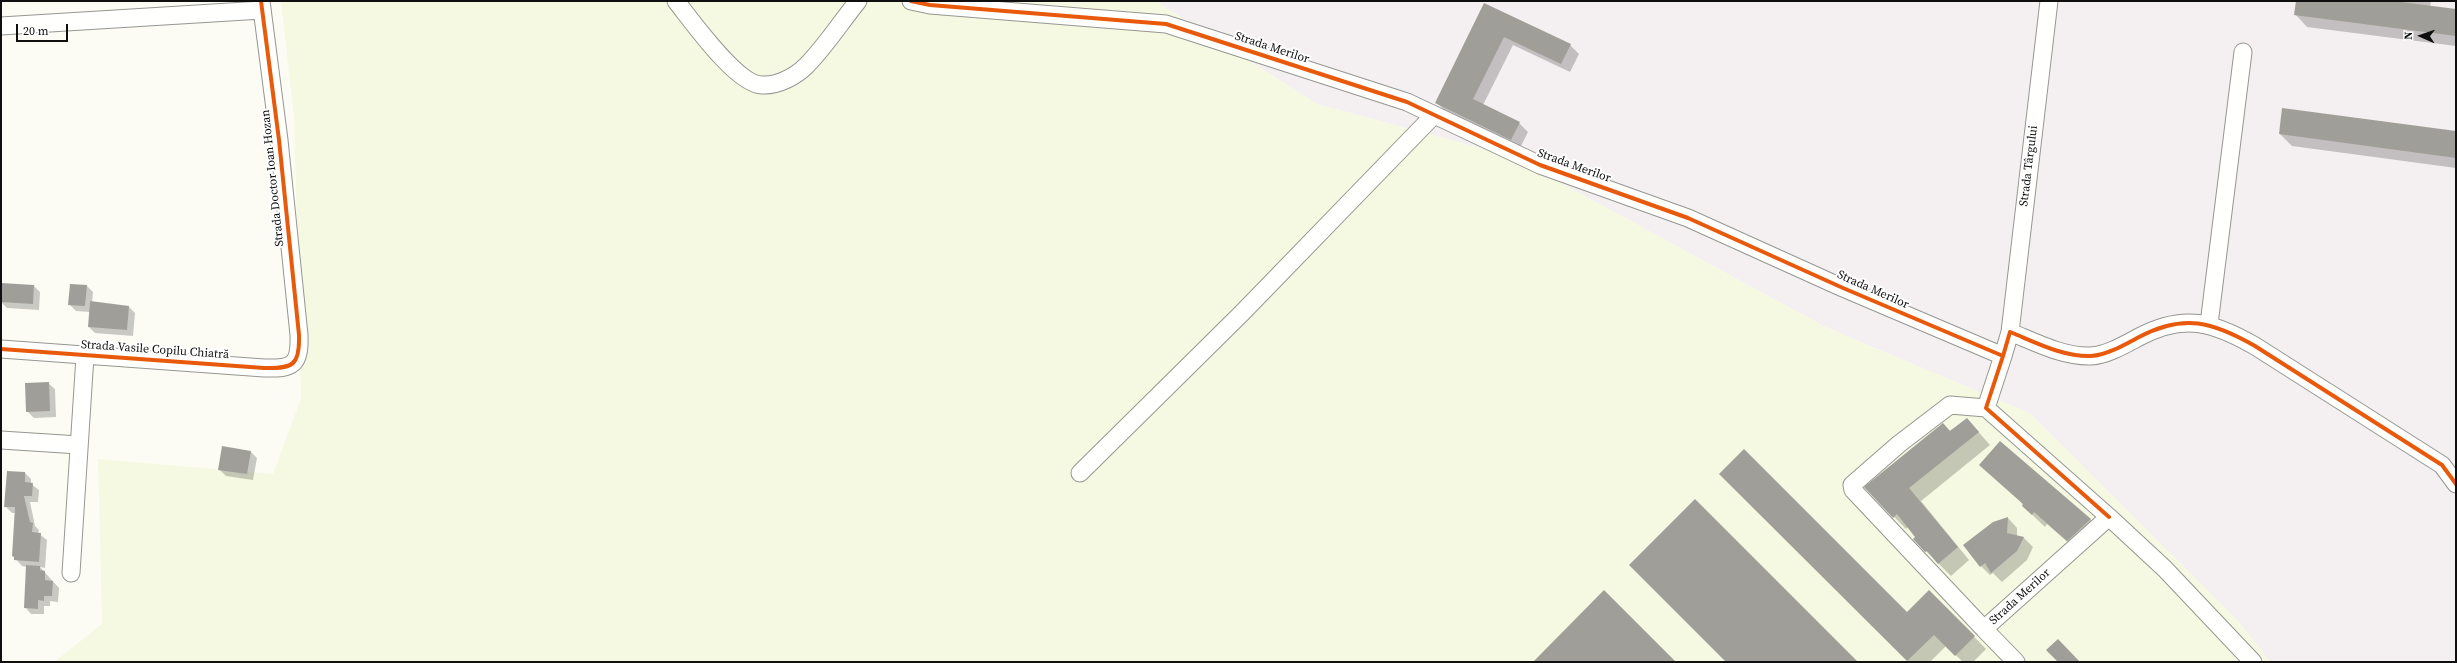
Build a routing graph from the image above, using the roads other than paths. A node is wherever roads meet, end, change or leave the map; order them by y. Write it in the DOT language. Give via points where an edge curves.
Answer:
graph roads {
  1 [pos="676,1"];
  2 [pos="858,1"];
  3 [pos="911,1"];
  4 [pos="2050,1"];
  5 [pos="261,6"];
  6 [pos="1,26"];
  7 [pos="2243,52"];
  8 [pos="1434,115"];
  9 [pos="2209,324"];
  10 [pos="2010,332"];
  11 [pos="1,349"];
  12 [pos="300,353"];
  13 [pos="85,356"];
  14 [pos="2003,356"];
  15 [pos="1986,408"];
  16 [pos="1,440"];
  17 [pos="79,445"];
  18 [pos="1080,473"];
  19 [pos="2456,484"];
  20 [pos="2110,517"];
  21 [pos="71,573"];
  22 [pos="1984,629"];
  23 [pos="2016,662"];
  24 [pos="2254,662"];
  1 -- 2 [label="street" via="714,49 740,75 761,86 784,81 806,66"];
  3 -- 8 [label="street, Strada Merilor" via="930,5 1166,24 1408,102"];
  4 -- 10 [label="street, Strada Târgului"];
  5 -- 6 [label="street"];
  5 -- 12 [label="street, Strada Doctor Ioan Hozan" via="279,140"];
  7 -- 9 [label="street"];
  8 -- 14 [label="street, Strada Merilor" via="1540,165 1688,218"];
  8 -- 18 [label="street" via="1242,313"];
  9 -- 10 [label="street" via="2172,323 2092,356 2069,354"];
  9 -- 19 [label="street" via="2231,332 2255,346 2442,466"];
  10 -- 14 [label="street, Strada Târgului"];
  11 -- 13 [label="street, Strada Vasile Copilu Chiatră"];
  12 -- 13 [label="street, Strada Vasile Copilu Chiatră" via="294,364 283,369"];
  13 -- 17 [label="street"];
  14 -- 15 [label="street"];
  15 -- 20 [label="street"];
  15 -- 22 [label="street, Strada Merilor" via="1950,405 1852,484 1853,490"];
  16 -- 17 [label="street"];
  17 -- 21 [label="street"];
  20 -- 22 [label="street, Strada Merilor"];
  20 -- 24 [label="street" via="2165,569"];
  22 -- 23 [label="street"];
}
